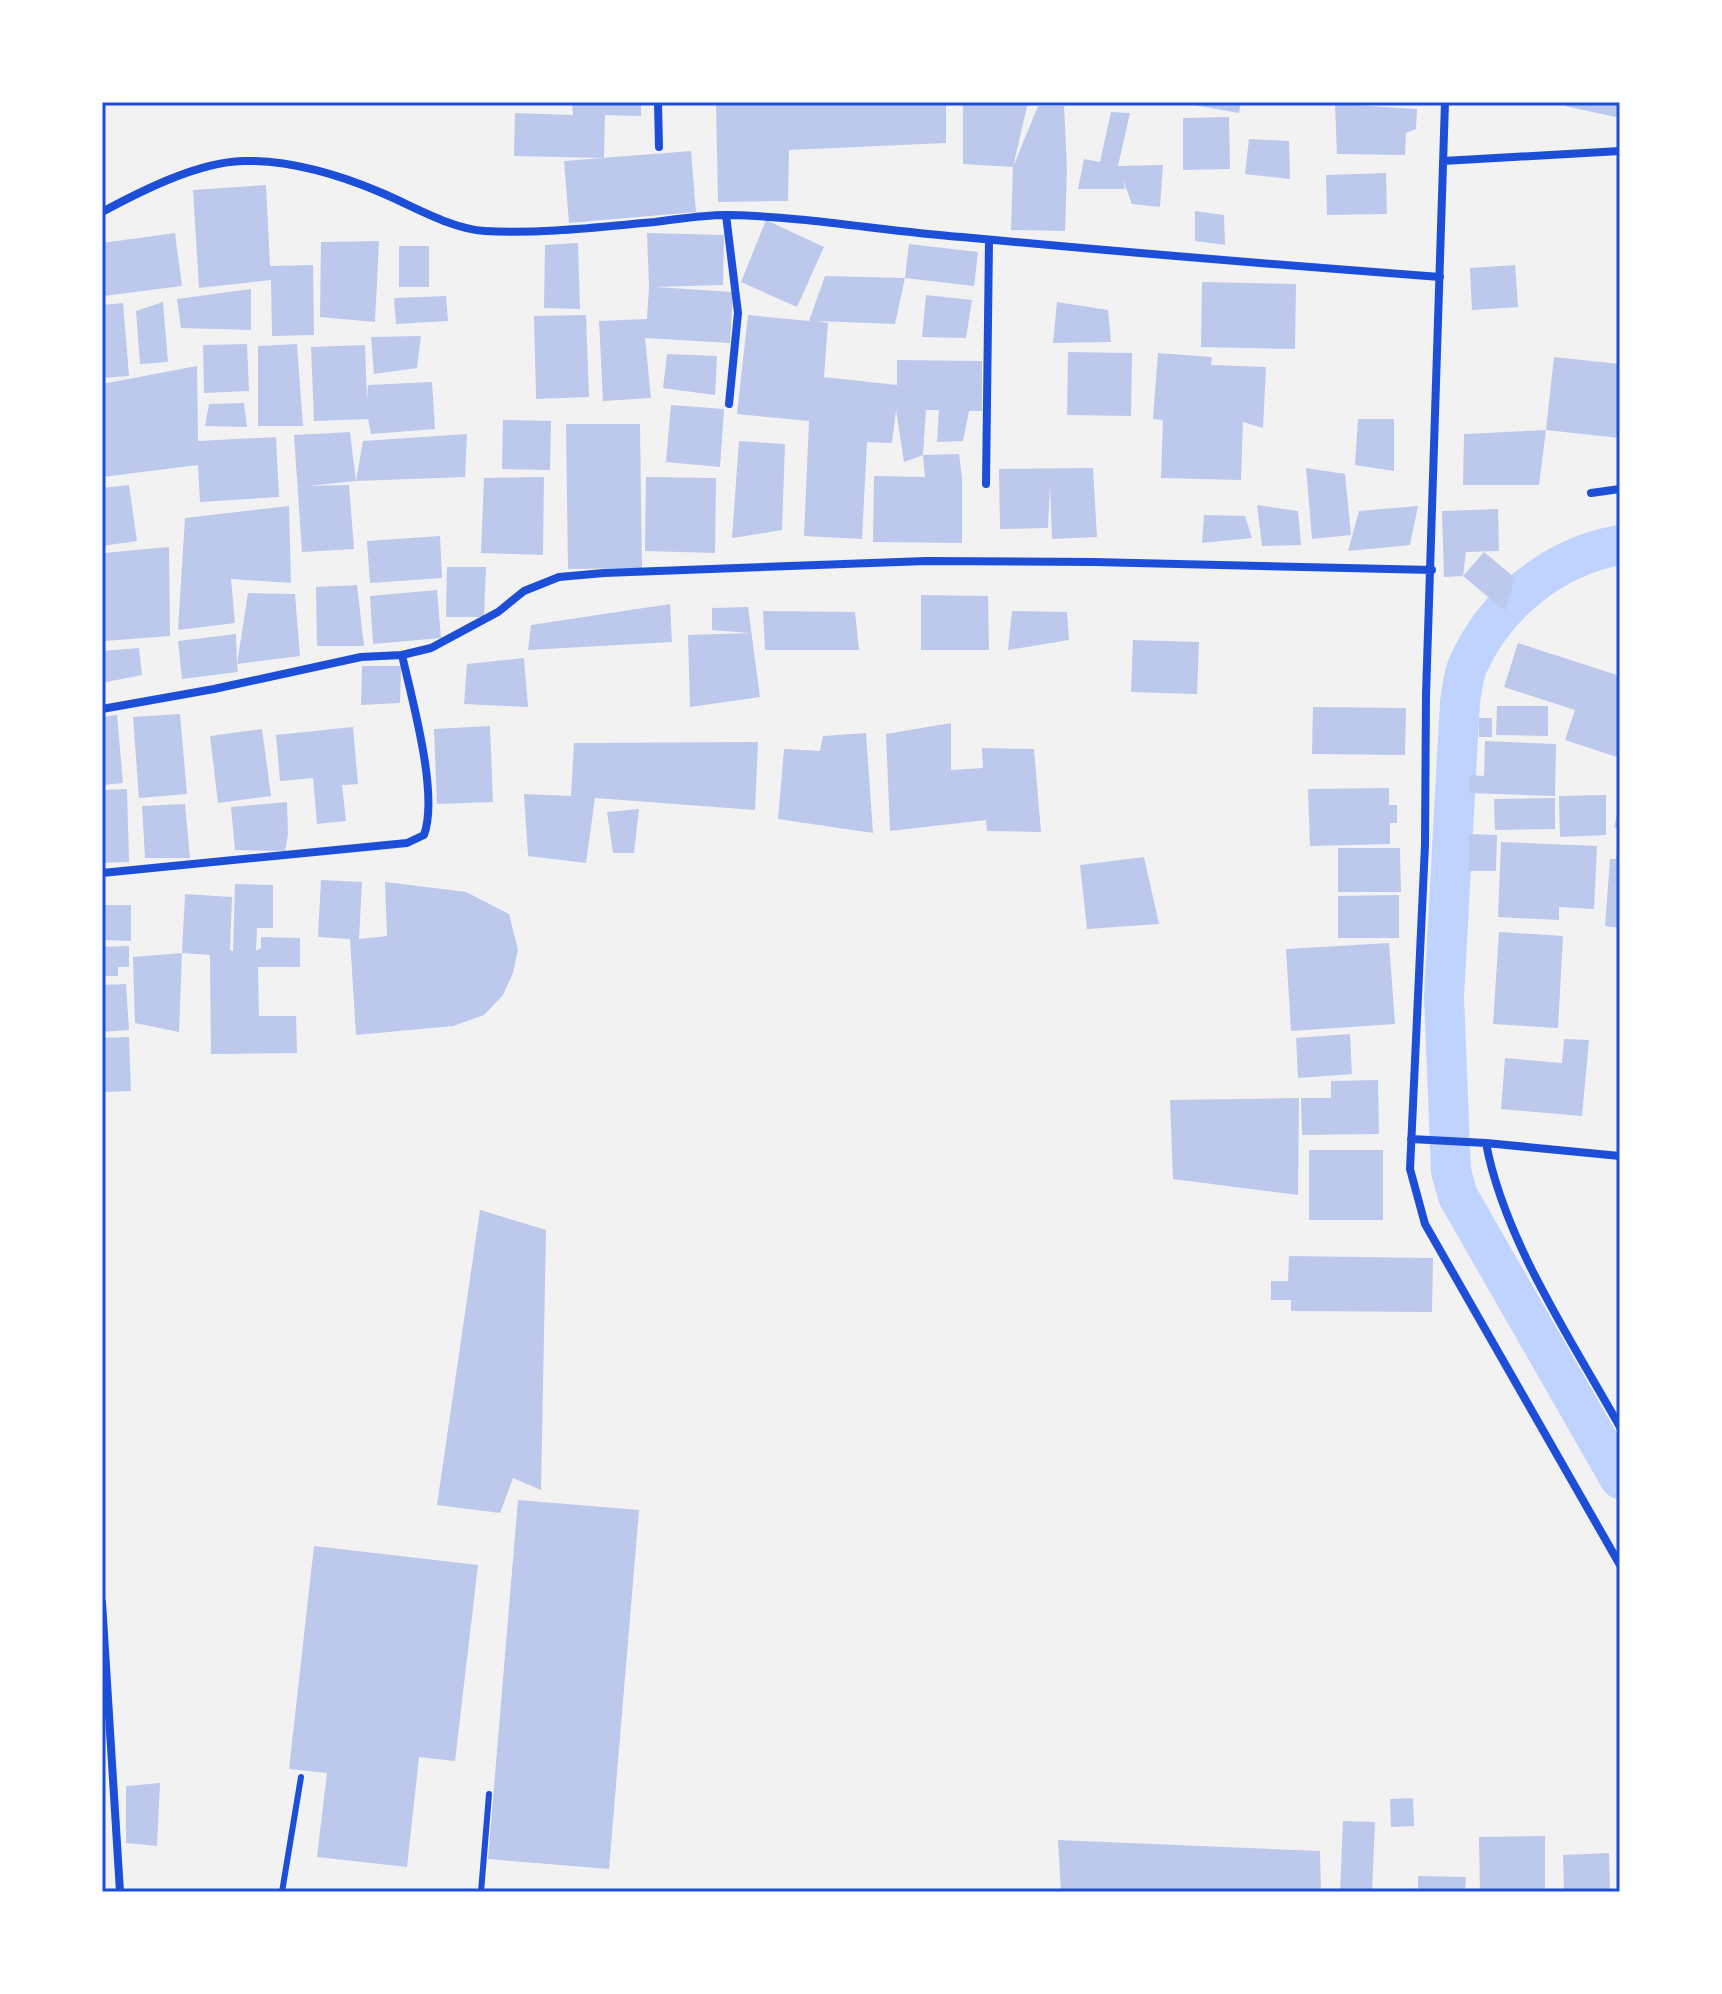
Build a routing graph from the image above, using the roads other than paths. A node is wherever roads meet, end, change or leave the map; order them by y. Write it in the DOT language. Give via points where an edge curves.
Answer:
graph roads {
  1 [pos="658,102"];
  2 [pos="1445,102"];
  3 [pos="659,147"];
  4 [pos="1620,151"];
  5 [pos="1443,161"];
  6 [pos="102,212"];
  7 [pos="726,215"];
  8 [pos="989,240"];
  9 [pos="1440,277"];
  10 [pos="729,404"];
  11 [pos="986,484"];
  12 [pos="1620,489"];
  13 [pos="1591,493"];
  14 [pos="1432,570"];
  15 [pos="402,655"];
  16 [pos="102,709"];
  17 [pos="102,873"];
  18 [pos="1415,1138"];
  19 [pos="1486,1143"];
  20 [pos="1620,1156"];
  21 [pos="1620,1427"];
  22 [pos="1620,1565"];
  23 [pos="102,1602"];
  24 [pos="103,1654"];
  25 [pos="301,1777"];
  26 [pos="489,1794"];
  27 [pos="120,1892"];
  28 [pos="282,1892"];
  29 [pos="481,1892"];
  1 -- 3 [label="street"];
  2 -- 5 [label="street"];
  4 -- 5 [label="street"];
  5 -- 9 [label="street"];
  6 -- 7 [label="street" via="150,188 242,161 293,166 343,179 478,231 538,232"];
  7 -- 8 [label="street"];
  7 -- 10 [label="street" via="738,313"];
  8 -- 9 [label="street"];
  8 -- 11 [label="street"];
  9 -- 14 [label="street"];
  12 -- 13 [label="street"];
  14 -- 15 [label="street" via="926,561 604,573 559,577 524,591 498,612 431,648"];
  14 -- 18 [label="street"];
  15 -- 16 [label="street" via="361,657"];
  15 -- 17 [label="street" via="424,760 429,820 424,835 407,843"];
  18 -- 19 [label="street"];
  18 -- 22 [label="street" via="1410,1169 1425,1224"];
  19 -- 20 [label="street"];
  19 -- 21 [label="street" via="1493,1177 1540,1285"];
  23 -- 24 [label="street"];
  24 -- 27 [label="street"];
  25 -- 28 [label="lane"];
  26 -- 29 [label="lane"];
}
